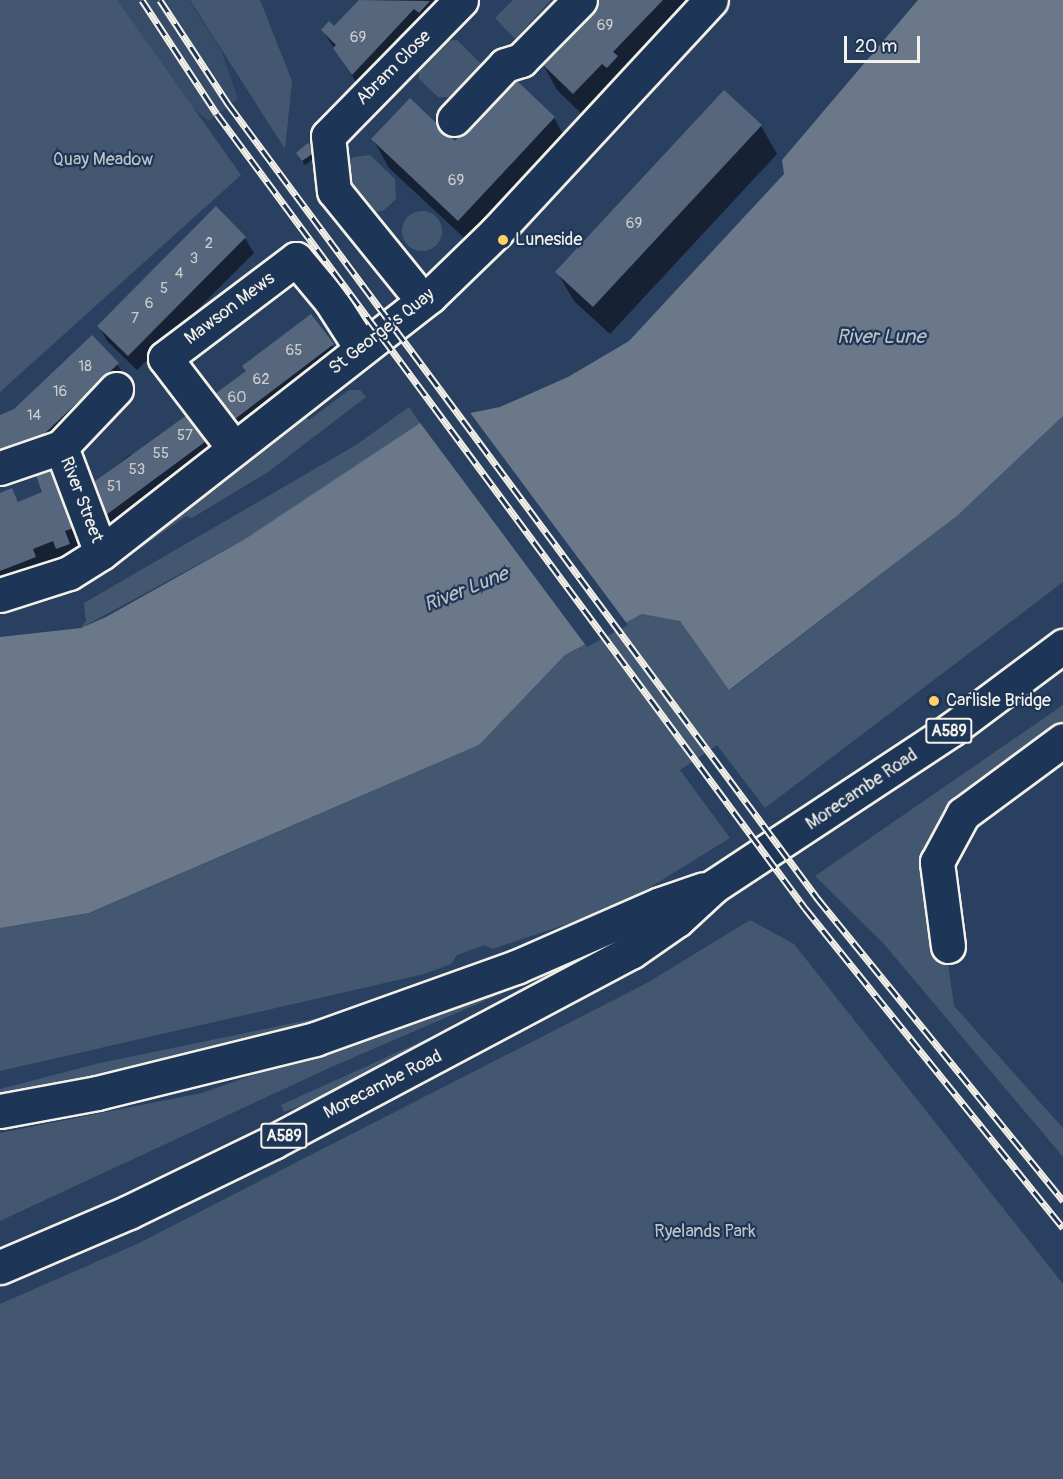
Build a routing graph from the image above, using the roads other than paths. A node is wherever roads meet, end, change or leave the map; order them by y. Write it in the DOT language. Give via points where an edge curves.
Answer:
graph roads {
  1 [pos="461,0"];
  2 [pos="580,0"];
  3 [pos="711,0"];
  4 [pos="454,119"];
  5 [pos="411,286"];
  6 [pos="361,348"];
  7 [pos="116,389"];
  8 [pos="61,447"];
  9 [pos="233,447"];
  10 [pos="0,468"];
  11 [pos="101,553"];
  12 [pos="0,595"];
  13 [pos="1063,646"];
  14 [pos="1063,740"];
  15 [pos="714,886"];
  16 [pos="948,946"];
  17 [pos="0,1111"];
  18 [pos="0,1268"];
  1 -- 5 [label="street, Abram Close" via="328,136 334,191"];
  2 -- 4 [label="street" via="522,60 505,65"];
  3 -- 6 [label="street, St George's Quay" via="496,232 430,296"];
  6 -- 9 [label="street, St George's Quay"];
  6 -- 9 [label="street, Mawson Mews" via="331,301 296,259 165,358"];
  7 -- 8 [label="street, River Street"];
  8 -- 10 [label="street, River Street"];
  8 -- 11 [label="street, River Street"];
  9 -- 11 [label="street, St George's Quay"];
  11 -- 12 [label="street, St George's Quay" via="69,573"];
  13 -- 15 [label="street, Morecambe Road / A589" via="952,729"];
  14 -- 16 [label="street" via="963,814 937,862"];
  15 -- 17 [label="street, Morecambe Road / A589" via="660,904 516,967 315,1039 97,1093"];
  15 -- 18 [label="street, Morecambe Road / A589" via="650,939 548,999 263,1147 129,1212"];
}
